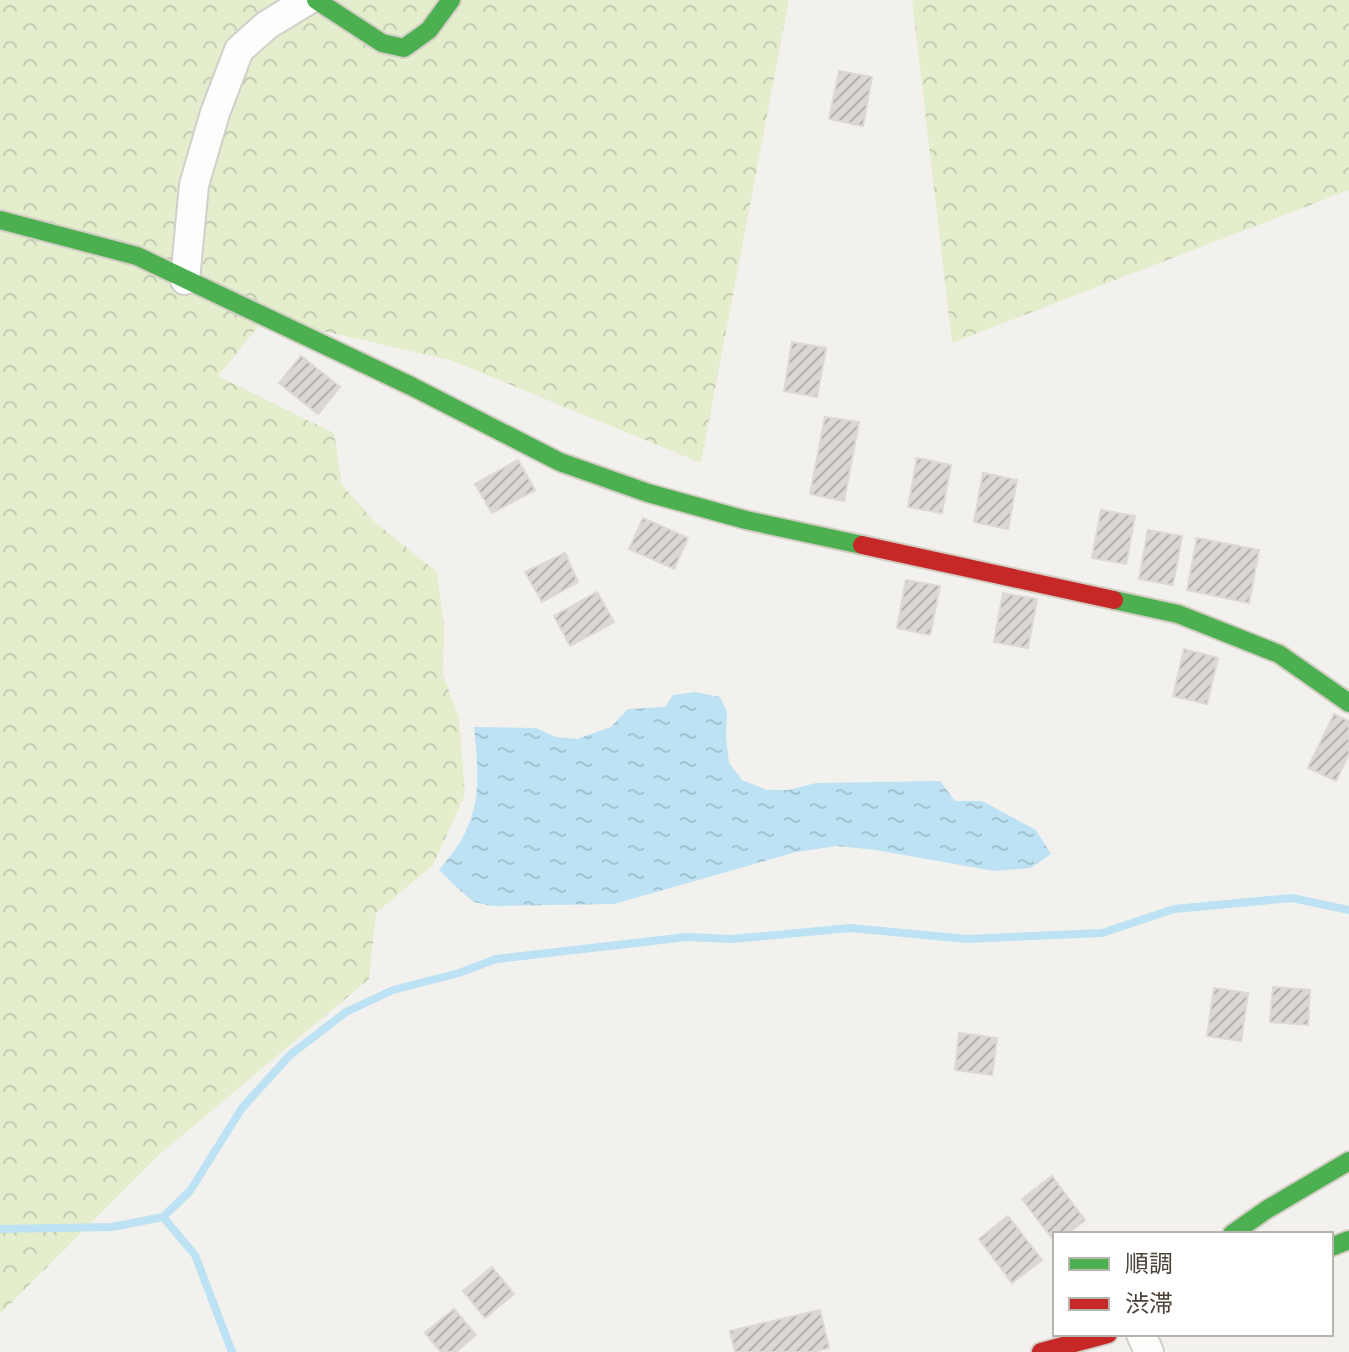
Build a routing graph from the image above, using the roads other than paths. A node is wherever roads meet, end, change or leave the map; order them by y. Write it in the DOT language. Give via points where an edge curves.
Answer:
graph roads {
  1 [pos="308,0"];
  2 [pos="316,0"];
  3 [pos="451,0"];
  4 [pos="0,220"];
  5 [pos="185,280"];
  6 [pos="1349,703"];
  7 [pos="1349,1161"];
  8 [pos="1234,1232"];
  9 [pos="1101,1336"];
  10 [pos="1041,1352"];
  1 -- 5 [label="street" via="239,50 194,185"];
  2 -- 3 [label="street" via="382,43 404,48 429,30"];
  4 -- 5 [label="street" via="137,256"];
  5 -- 6 [label="street" via="560,462 746,520 1178,614 1279,654"];
  7 -- 8 [label="street"];
  9 -- 10 [label="street"];
}
